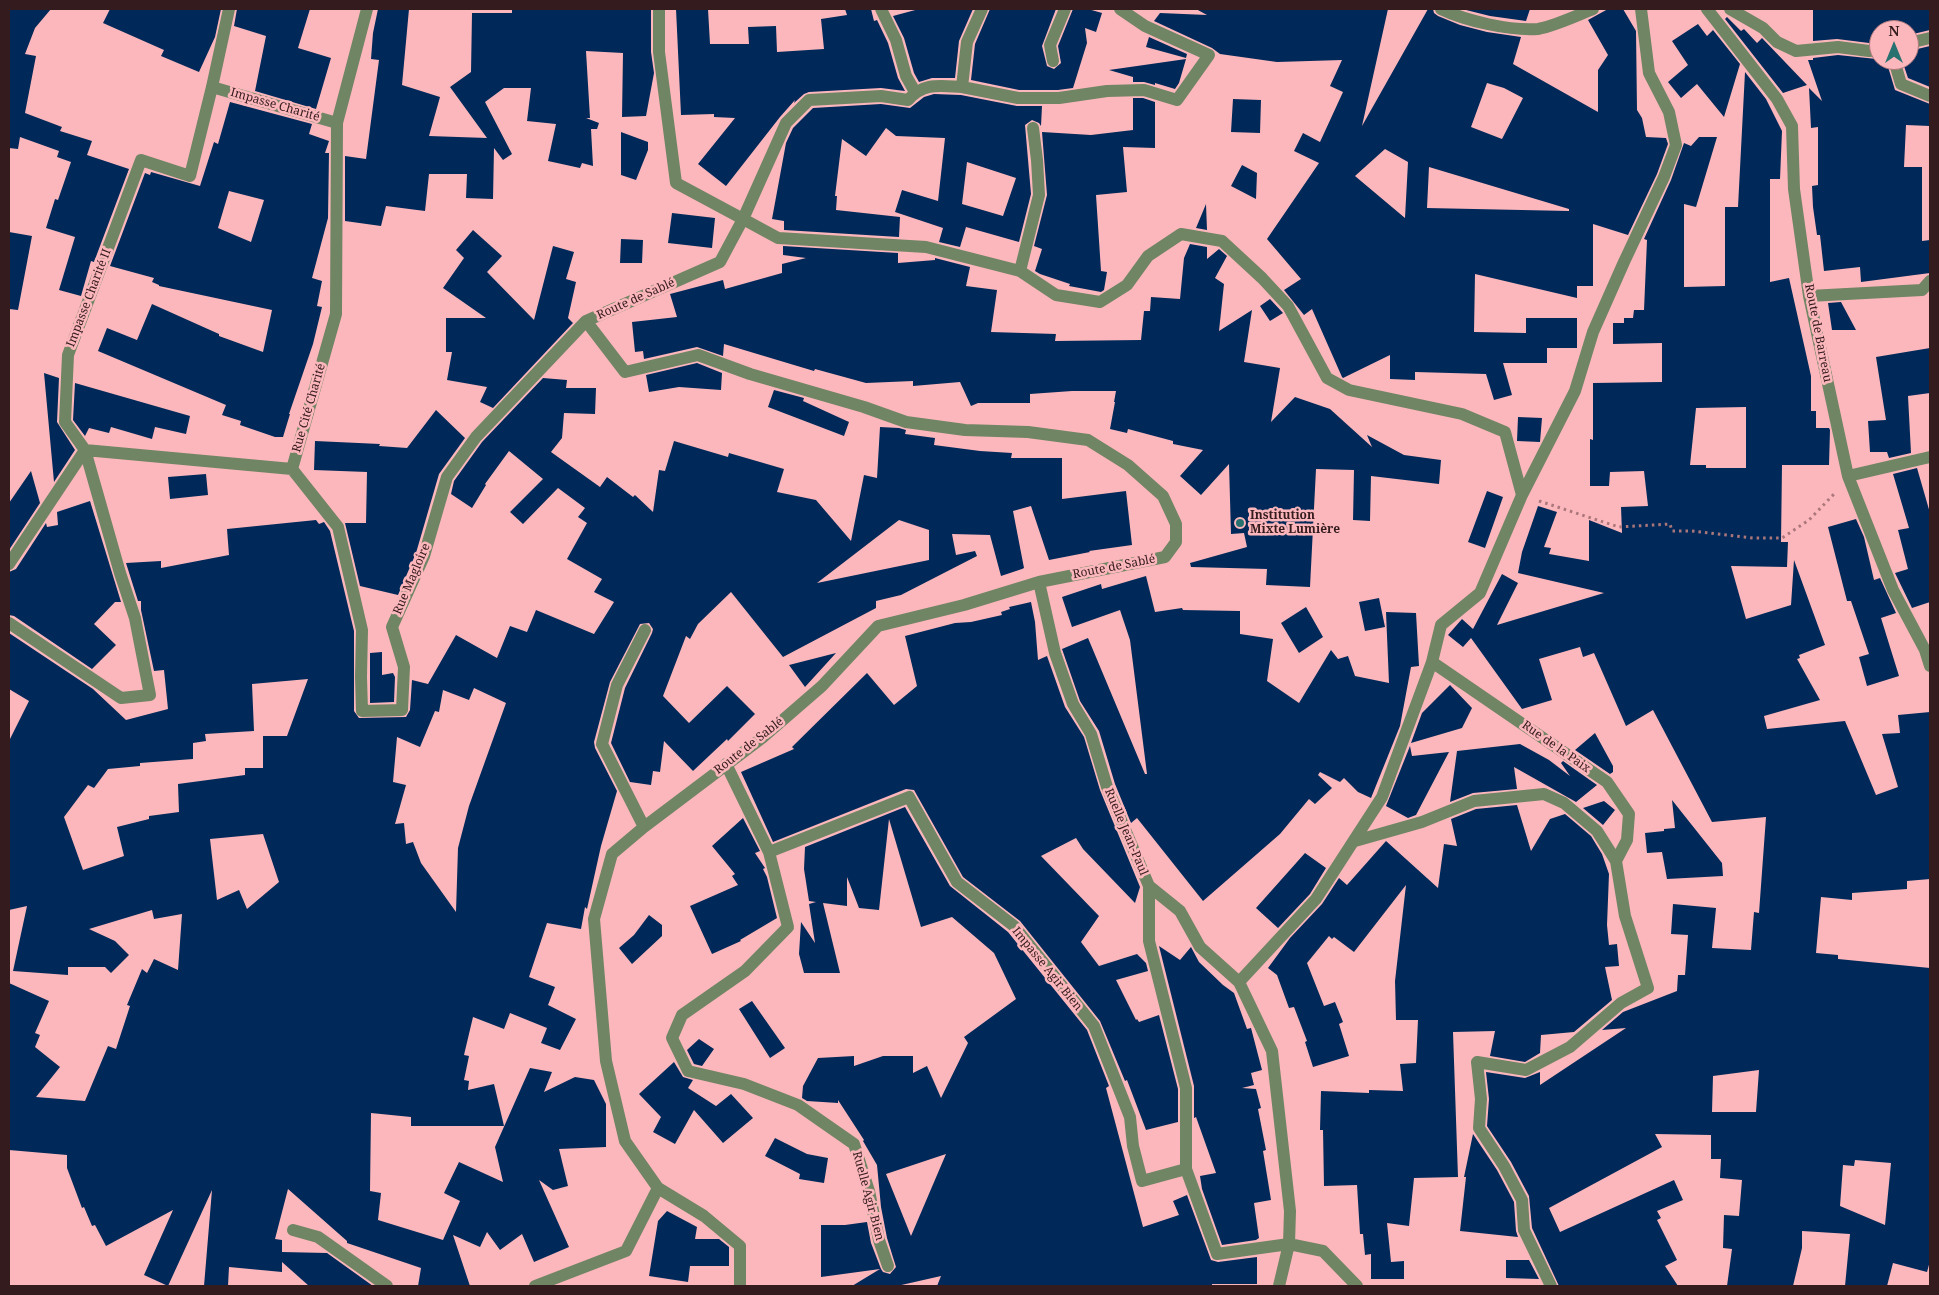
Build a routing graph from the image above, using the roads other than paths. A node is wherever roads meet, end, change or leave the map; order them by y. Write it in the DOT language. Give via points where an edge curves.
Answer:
graph roads {
  1 [pos="229,9"];
  2 [pos="367,9"];
  3 [pos="659,9"];
  4 [pos="881,9"];
  5 [pos="982,9"];
  6 [pos="1065,9"];
  7 [pos="1120,9"];
  8 [pos="1441,9"];
  9 [pos="1592,9"];
  10 [pos="1641,9"];
  11 [pos="1707,9"];
  12 [pos="1730,9"];
  13 [pos="1869,51"];
  14 [pos="1053,61"];
  15 [pos="1897,70"];
  16 [pos="212,87"];
  17 [pos="962,87"];
  18 [pos="915,92"];
  19 [pos="1930,96"];
  20 [pos="337,123"];
  21 [pos="1033,128"];
  22 [pos="743,219"];
  23 [pos="1020,271"];
  24 [pos="1930,281"];
  25 [pos="1809,296"];
  26 [pos="586,321"];
  27 [pos="86,450"];
  28 [pos="1930,457"];
  29 [pos="292,469"];
  30 [pos="1848,476"];
  31 [pos="1522,496"];
  32 [pos="9,564"];
  33 [pos="1039,582"];
  34 [pos="9,623"];
  35 [pos="645,630"];
  36 [pos="1928,649"];
  37 [pos="1432,662"];
  38 [pos="1930,666"];
  39 [pos="726,764"];
  40 [pos="644,827"];
  41 [pos="1355,841"];
  42 [pos="769,852"];
  43 [pos="1616,861"];
  44 [pos="1149,886"];
  45 [pos="1240,982"];
  46 [pos="1186,1169"];
  47 [pos="658,1188"];
  48 [pos="293,1230"];
  49 [pos="1289,1244"];
  50 [pos="888,1266"];
  51 [pos="387,1286"];
  52 [pos="536,1286"];
  53 [pos="740,1286"];
  54 [pos="1279,1286"];
  55 [pos="1357,1286"];
  56 [pos="1551,1286"];
  1 -- 16 [label="street, Impasse Charité II"];
  2 -- 20 [label="street, Rue Cité Charité"];
  3 -- 22 [label="street" via="660,52 676,182"];
  4 -- 18 [label="street"];
  5 -- 17 [label="street" via="967,42"];
  6 -- 14 [label="street" via="1050,45"];
  7 -- 17 [label="street" via="1145,26 1209,55 1177,100 1144,90 1059,98 1018,98"];
  8 -- 9 [label="street" via="1456,16 1500,26 1539,29"];
  10 -- 31 [label="street" via="1649,73 1669,112 1676,145 1593,332 1575,391"];
  11 -- 25 [label="street, Route de Barreau" via="1777,99 1792,126 1794,189"];
  12 -- 13 [label="street" via="1763,28 1777,42 1796,51 1838,48"];
  15 -- 19 [label="street" via="1901,84"];
  16 -- 20 [label="street, Impasse Charité"];
  16 -- 27 [label="street, Impasse Charité II" via="190,176 141,160 68,354 65,422"];
  17 -- 18 [label="street" via="928,86"];
  18 -- 22 [label="street, Route de Sablé" via="908,100 881,96 809,100 786,123"];
  20 -- 29 [label="street, Rue Cité Charité" via="336,314"];
  21 -- 23 [label="street" via="1039,195"];
  22 -- 23 [label="street" via="778,238 926,247"];
  22 -- 26 [label="street, Route de Sablé" via="720,262"];
  23 -- 31 [label="street" via="1056,295 1100,302 1127,285 1148,256 1181,234 1222,240 1288,306 1327,378 1349,390 1462,414 1504,432"];
  24 -- 25 [label="street" via="1922,290"];
  25 -- 30 [label="street, Route de Barreau"];
  26 -- 29 [label="street, Rue Magloire" via="476,437 447,477 424,556 392,627 404,667 402,710 362,711 362,630 338,527"];
  26 -- 33 [label="street, Route de Sablé" via="625,372 698,355 906,422 1088,440 1128,465 1163,496 1176,524 1176,542 1165,557"];
  27 -- 29 [label="street, Rue Cité Charité"];
  27 -- 32 [label="street"];
  27 -- 34 [label="street, Impasse Charité II" via="135,618 150,695 121,698"];
  28 -- 30 [label="street"];
  30 -- 36 [label="street, Route de Barreau" via="1893,590"];
  31 -- 37 [label="street" via="1480,593 1442,625"];
  33 -- 39 [label="street, Route de Sablé" via="878,626 822,686 762,738"];
  33 -- 44 [label="street, Ruelle Jean-Paul" via="1054,654 1073,704 1090,734 1107,787"];
  35 -- 40 [label="street" via="617,685 602,744"];
  36 -- 38 [label="street, Route de Barreau"];
  37 -- 41 [label="street" via="1382,798"];
  37 -- 43 [label="street, Rue de la Paix" via="1607,782 1629,814 1628,840"];
  39 -- 40 [label="street, Route de Sablé"];
  39 -- 42 [label="street, Ruelle Agir Bien"];
  40 -- 47 [label="street, Route de Sablé" via="612,854 594,919 606,1061 625,1141"];
  41 -- 43 [label="street" via="1422,822 1474,801 1544,794 1564,803 1597,830"];
  41 -- 45 [label="street" via="1316,899"];
  42 -- 46 [label="street, Impasse Agir Bien" via="909,797 956,882 1014,926 1094,1026 1130,1117 1132,1146 1142,1181"];
  42 -- 50 [label="street, Ruelle Agir Bien" via="788,927 745,971 682,1015 672,1038 688,1071 744,1084 798,1105 854,1144"];
  43 -- 56 [label="street" via="1625,916 1648,988 1621,1003 1570,1047 1526,1070 1478,1062 1479,1128 1522,1200 1524,1230"];
  44 -- 45 [label="street, Ruelle Jean-Paul" via="1180,911 1200,947"];
  44 -- 46 [label="street" via="1149,941 1186,1088"];
  45 -- 49 [label="street, Ruelle Jean-Paul" via="1272,1051 1290,1211"];
  46 -- 49 [label="street" via="1217,1254"];
  47 -- 52 [label="street" via="626,1250"];
  47 -- 53 [label="street" via="704,1216 740,1246"];
  48 -- 51 [label="street" via="318,1236"];
  49 -- 54 [label="street, Ruelle Jean-Paul"];
  49 -- 55 [label="street" via="1323,1250"];
}
